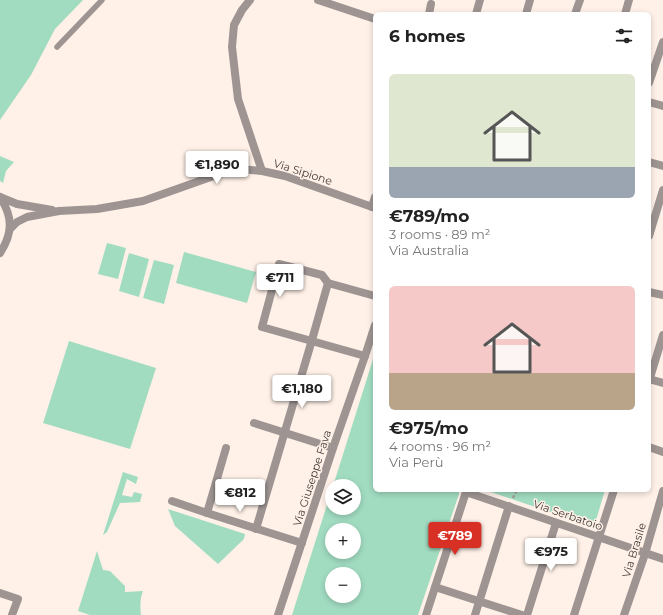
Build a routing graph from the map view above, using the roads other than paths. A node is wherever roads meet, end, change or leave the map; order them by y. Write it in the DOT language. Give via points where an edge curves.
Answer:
graph roads {
  1 [pos="102,0"];
  2 [pos="250,0"];
  3 [pos="318,0"];
  4 [pos="480,0"];
  5 [pos="530,0"];
  6 [pos="580,0"];
  7 [pos="629,0"];
  8 [pos="431,4"];
  9 [pos="429,12"];
  10 [pos="477,12"];
  11 [pos="527,12"];
  12 [pos="576,12"];
  13 [pos="626,12"];
  14 [pos="373,18"];
  15 [pos="663,42"];
  16 [pos="57,47"];
  17 [pos="651,77"];
  18 [pos="651,103"];
  19 [pos="663,106"];
  20 [pos="651,163"];
  21 [pos="663,166"];
  22 [pos="262,171"];
  23 [pos="663,190"];
  24 [pos="0,197"];
  25 [pos="373,207"];
  26 [pos="59,211"];
  27 [pos="10,229"];
  28 [pos="651,229"];
  29 [pos="0,253"];
  30 [pos="328,283"];
  31 [pos="651,292"];
  32 [pos="373,295"];
  33 [pos="663,295"];
  34 [pos="373,331"];
  35 [pos="663,335"];
  36 [pos="312,340"];
  37 [pos="365,356"];
  38 [pos="651,374"];
  39 [pos="651,380"];
  40 [pos="663,383"];
  41 [pos="254,423"];
  42 [pos="284,433"];
  43 [pos="226,448"];
  44 [pos="333,448"];
  45 [pos="651,448"];
  46 [pos="663,452"];
  47 [pos="663,490"];
  48 [pos="613,492"];
  49 [pos="172,501"];
  50 [pos="509,506"];
  51 [pos="207,513"];
  52 [pos="556,523"];
  53 [pos="256,529"];
  54 [pos="599,538"];
  55 [pos="302,543"];
  56 [pos="645,554"];
  57 [pos="663,559"];
  58 [pos="434,587"];
  59 [pos="0,593"];
  60 [pos="479,601"];
  61 [pos="12,615"];
  62 [pos="278,615"];
  63 [pos="426,615"];
  64 [pos="475,615"];
  65 [pos="522,615"];
  66 [pos="527,615"];
  67 [pos="574,615"];
  68 [pos="624,615"];
  1 -- 16 [label="lane"];
  2 -- 22 [label="street" via="234,25 232,47 238,99"];
  3 -- 14 [label="street"];
  4 -- 10 [label="street"];
  5 -- 11 [label="street"];
  6 -- 12 [label="street"];
  7 -- 13 [label="street"];
  8 -- 9 [label="street"];
  15 -- 17 [label="street"];
  18 -- 19 [label="street"];
  20 -- 21 [label="street"];
  22 -- 25 [label="street, Via Sipione" via="285,176"];
  22 -- 26 [label="street, Via Sipione" via="241,169 225,172 143,201 97,209"];
  23 -- 28 [label="street"];
  24 -- 26 [label="street" via="17,204"];
  24 -- 27 [label="street" via="8,212"];
  26 -- 27 [label="street" via="27,217"];
  27 -- 29 [label="street" via="7,242"];
  30 -- 32 [label="street"];
  30 -- 36 [label="street"];
  30 -- 36 [label="street" via="322,275 279,264 262,327"];
  31 -- 33 [label="street"];
  34 -- 37 [label="street, Via Giuseppe Fava"];
  35 -- 38 [label="street"];
  36 -- 37 [label="street"];
  36 -- 42 [label="street"];
  37 -- 44 [label="street, Via Giuseppe Fava"];
  39 -- 40 [label="street"];
  41 -- 42 [label="street"];
  42 -- 44 [label="street"];
  42 -- 53 [label="street"];
  43 -- 51 [label="street"];
  44 -- 55 [label="street, Via Giuseppe Fava"];
  45 -- 46 [label="street"];
  47 -- 56 [label="street, Via Brasile"];
  48 -- 54 [label="street"];
  49 -- 51 [label="street"];
  50 -- 52 [label="street, Via Serbatoio"];
  50 -- 58 [label="street, Via Serbatoio" via="466,492"];
  50 -- 60 [label="street"];
  51 -- 53 [label="street"];
  52 -- 54 [label="street, Via Serbatoio"];
  52 -- 66 [label="street"];
  53 -- 55 [label="street"];
  54 -- 56 [label="street, Via Serbatoio"];
  54 -- 67 [label="street"];
  55 -- 62 [label="street, Via Giuseppe Fava"];
  56 -- 57 [label="street, Via Serbatoio"];
  56 -- 68 [label="street, Via Brasile"];
  58 -- 60 [label="street"];
  58 -- 63 [label="street"];
  59 -- 61 [label="street" via="18,599"];
  60 -- 64 [label="street"];
  60 -- 65 [label="street"];
}
